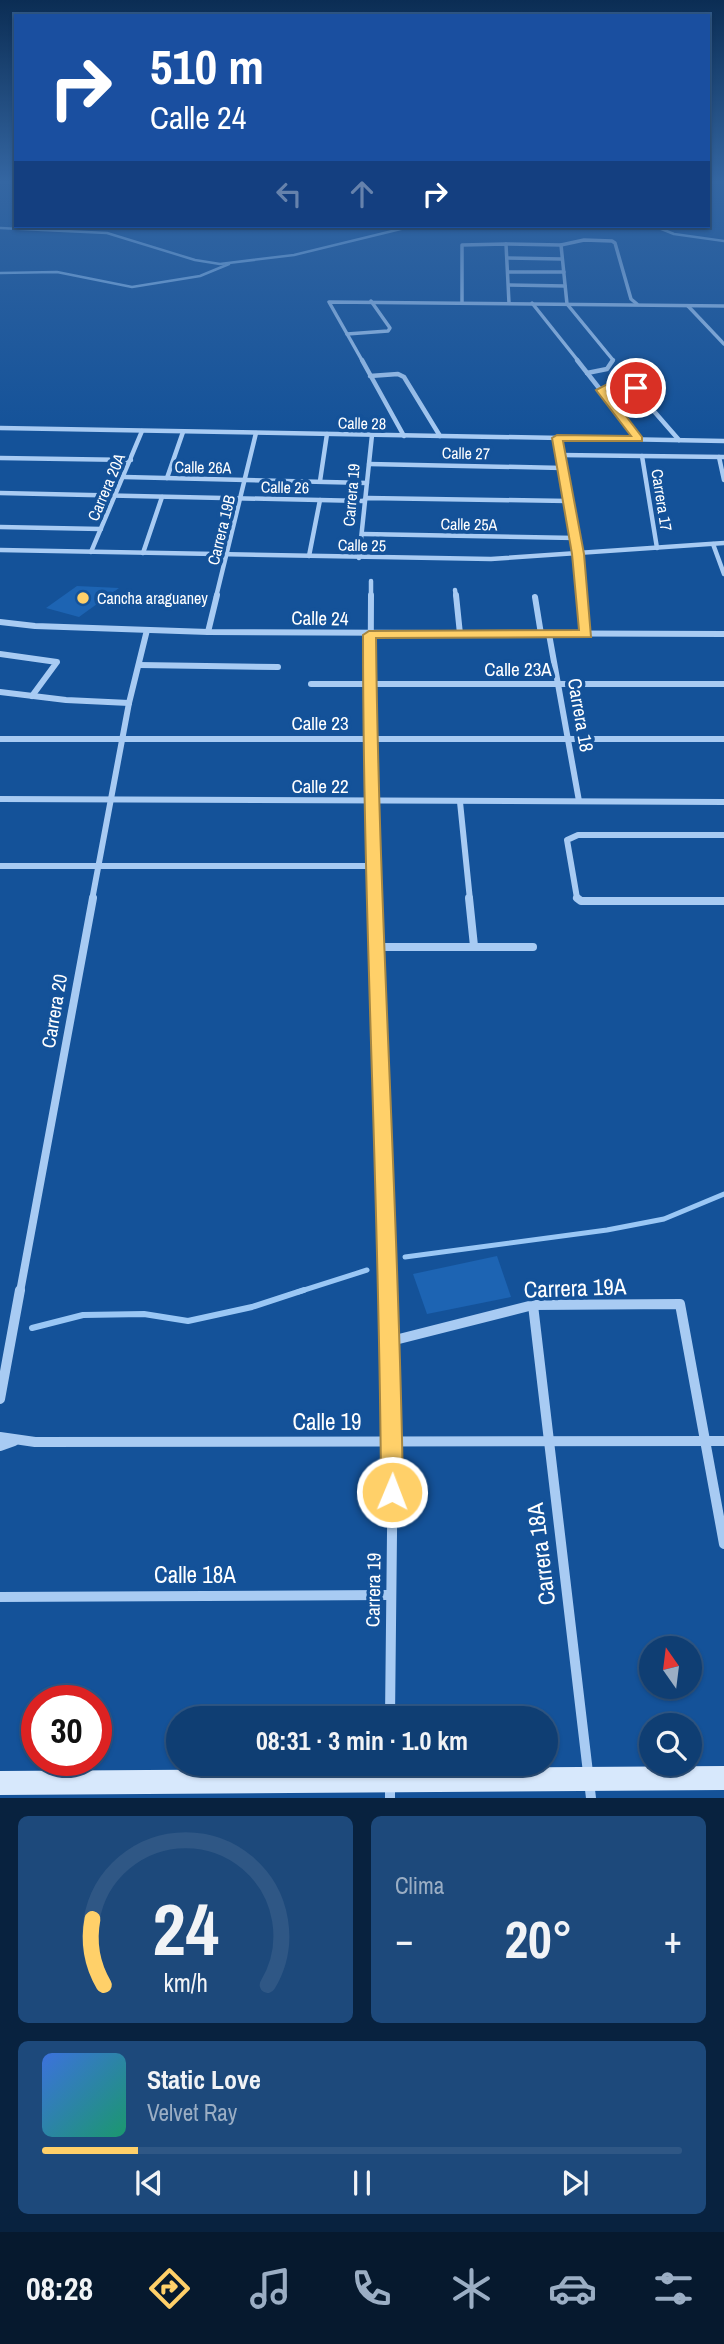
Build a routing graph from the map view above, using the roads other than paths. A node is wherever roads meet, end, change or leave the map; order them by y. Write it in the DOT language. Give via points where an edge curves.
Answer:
graph roads {
  1 [pos="462,264"];
  2 [pos="508,264"];
  3 [pos="563,264"];
  4 [pos="621,264"];
  5 [pos="508,272"];
  6 [pos="564,272"];
  7 [pos="509,285"];
  8 [pos="565,286"];
  9 [pos="371,301"];
  10 [pos="462,302"];
  11 [pos="509,303"];
  12 [pos="532,303"];
  13 [pos="637,304"];
  14 [pos="568,306"];
  15 [pos="688,306"];
  16 [pos="724,306"];
  17 [pos="538,310"];
  18 [pos="347,334"];
  19 [pos="724,344"];
  20 [pos="601,371"];
  21 [pos="587,373"];
  22 [pos="369,376"];
  23 [pos="615,383"];
  24 [pos="601,390"];
  25 [pos="0,428"];
  26 [pos="142,432"];
  27 [pos="183,432"];
  28 [pos="256,433"];
  29 [pos="327,434"];
  30 [pos="372,435"];
  31 [pos="404,436"];
  32 [pos="440,436"];
  33 [pos="557,438"];
  34 [pos="639,439"];
  35 [pos="679,440"];
  36 [pos="724,440"];
  37 [pos="560,455"];
  38 [pos="642,456"];
  39 [pos="722,457"];
  40 [pos="0,458"];
  41 [pos="131,460"];
  42 [pos="369,464"];
  43 [pos="563,468"];
  44 [pos="124,477"];
  45 [pos="167,478"];
  46 [pos="245,480"];
  47 [pos="724,480"];
  48 [pos="320,481"];
  49 [pos="367,483"];
  50 [pos="0,493"];
  51 [pos="115,495"];
  52 [pos="162,497"];
  53 [pos="367,498"];
  54 [pos="241,499"];
  55 [pos="320,500"];
  56 [pos="568,501"];
  57 [pos="0,527"];
  58 [pos="101,529"];
  59 [pos="363,534"];
  60 [pos="575,538"];
  61 [pos="713,544"];
  62 [pos="724,544"];
  63 [pos="657,548"];
  64 [pos="0,550"];
  65 [pos="91,552"];
  66 [pos="143,553"];
  67 [pos="578,554"];
  68 [pos="227,555"];
  69 [pos="309,556"];
  70 [pos="359,558"];
  71 [pos="724,574"];
  72 [pos="371,581"];
  73 [pos="455,590"];
  74 [pos="535,597"];
  75 [pos="0,622"];
  76 [pos="147,630"];
  77 [pos="208,632"];
  78 [pos="460,634"];
  79 [pos="545,634"];
  80 [pos="586,634"];
  81 [pos="724,634"];
  82 [pos="369,635"];
  83 [pos="0,654"];
  84 [pos="139,665"];
  85 [pos="278,667"];
  86 [pos="311,684"];
  87 [pos="370,684"];
  88 [pos="724,684"];
  89 [pos="558,685"];
  90 [pos="0,692"];
  91 [pos="32,696"];
  92 [pos="129,703"];
  93 [pos="0,738"];
  94 [pos="124,739"];
  95 [pos="370,739"];
  96 [pos="568,739"];
  97 [pos="724,739"];
  98 [pos="0,799"];
  99 [pos="111,800"];
  100 [pos="370,802"];
  101 [pos="460,802"];
  102 [pos="579,802"];
  103 [pos="724,802"];
  104 [pos="724,835"];
  105 [pos="0,866"];
  106 [pos="99,866"];
  107 [pos="373,866"];
  108 [pos="724,901"];
  109 [pos="474,946"];
  110 [pos="375,947"];
  111 [pos="533,947"];
  112 [pos="533,1305"];
  113 [pos="391,1341"];
  114 [pos="0,1399"];
  115 [pos="0,1437"];
  116 [pos="549,1440"];
  117 [pos="15,1441"];
  118 [pos="393,1441"];
  119 [pos="705,1441"];
  120 [pos="724,1441"];
  121 [pos="0,1446"];
  122 [pos="724,1544"];
  123 [pos="389,1595"];
  124 [pos="0,1597"];
  125 [pos="390,1706"];
  126 [pos="724,1779"];
  127 [pos="390,1781"];
  128 [pos="0,1783"];
  129 [pos="590,1789"];
  1 -- 10 [label="street"];
  2 -- 5 [label="street"];
  3 -- 6 [label="street"];
  4 -- 13 [label="street" via="631,299"];
  5 -- 6 [label="street"];
  5 -- 7 [label="street"];
  6 -- 8 [label="street"];
  7 -- 8 [label="street"];
  7 -- 11 [label="street"];
  8 -- 14 [label="street"];
  9 -- 10 [label="street"];
  9 -- 18 [label="street" via="388,331"];
  9 -- 18 [label="street" via="329,302"];
  10 -- 11 [label="street"];
  11 -- 12 [label="street"];
  12 -- 14 [label="street"];
  12 -- 17 [label="street"];
  13 -- 14 [label="street"];
  13 -- 15 [label="street"];
  14 -- 17 [label="street"];
  14 -- 20 [label="street" via="613,360"];
  15 -- 16 [label="street"];
  15 -- 19 [label="street"];
  17 -- 21 [label="street"];
  18 -- 22 [label="street"];
  20 -- 21 [label="street"];
  20 -- 23 [label="street"];
  21 -- 24 [label="street"];
  22 -- 31 [label="street"];
  22 -- 32 [label="street" via="404,377"];
  23 -- 24 [label="street"];
  23 -- 35 [label="street" via="636,388"];
  24 -- 34 [label="street"];
  25 -- 26 [label="street, Calle 28"];
  26 -- 27 [label="street, Calle 28"];
  26 -- 41 [label="street, Carrera 20A"];
  27 -- 28 [label="street, Calle 28"];
  27 -- 45 [label="street"];
  28 -- 29 [label="street, Calle 28"];
  28 -- 46 [label="street, Carrera 19B"];
  29 -- 30 [label="street, Calle 28"];
  29 -- 48 [label="street"];
  30 -- 31 [label="street, Calle 28"];
  30 -- 42 [label="street, Carrera 19"];
  31 -- 32 [label="street, Calle 28"];
  32 -- 33 [label="street, Calle 28"];
  33 -- 34 [label="street, Calle 28"];
  33 -- 37 [label="street"];
  34 -- 35 [label="street, Calle 28"];
  35 -- 36 [label="street, Calle 28"];
  37 -- 38 [label="street"];
  37 -- 43 [label="street"];
  38 -- 39 [label="street"];
  38 -- 63 [label="street, Carrera 17"];
  39 -- 47 [label="street"];
  40 -- 41 [label="street"];
  41 -- 44 [label="street, Carrera 20A"];
  42 -- 43 [label="street, Calle 27"];
  42 -- 49 [label="street, Carrera 19"];
  43 -- 56 [label="street"];
  44 -- 45 [label="street, Calle 26A"];
  44 -- 51 [label="street, Carrera 20A"];
  45 -- 46 [label="street, Calle 26A"];
  46 -- 48 [label="street, Calle 26A"];
  46 -- 54 [label="street, Carrera 19B"];
  48 -- 49 [label="street, Calle 26A"];
  49 -- 53 [label="street, Carrera 19"];
  50 -- 51 [label="street, Calle 26"];
  51 -- 52 [label="street, Calle 26"];
  51 -- 58 [label="street, Carrera 20A"];
  52 -- 54 [label="street, Calle 26"];
  52 -- 66 [label="street"];
  53 -- 55 [label="street, Calle 26"];
  53 -- 56 [label="street, Calle 26"];
  53 -- 59 [label="street, Carrera 19"];
  54 -- 55 [label="street, Calle 26"];
  54 -- 68 [label="street, Carrera 19B"];
  55 -- 69 [label="street"];
  56 -- 60 [label="street"];
  57 -- 58 [label="street"];
  58 -- 65 [label="street, Carrera 20A"];
  59 -- 60 [label="street, Calle 25A"];
  59 -- 70 [label="street, Carrera 19"];
  60 -- 67 [label="street"];
  61 -- 62 [label="street, Calle 25"];
  61 -- 63 [label="street, Calle 25"];
  61 -- 71 [label="street"];
  63 -- 67 [label="street, Calle 25"];
  64 -- 65 [label="street, Calle 25"];
  65 -- 66 [label="street, Calle 25"];
  66 -- 68 [label="street, Calle 25"];
  67 -- 70 [label="street, Calle 25"];
  67 -- 80 [label="street"];
  68 -- 69 [label="street, Calle 25"];
  68 -- 77 [label="street, Carrera 19B"];
  69 -- 70 [label="street, Calle 25"];
  72 -- 82 [label="street, Carrera 19"];
  73 -- 78 [label="street"];
  74 -- 79 [label="street, Carrera 18"];
  75 -- 76 [label="street, Calle 24"];
  76 -- 77 [label="street, Calle 24"];
  76 -- 84 [label="street, Carrera 20"];
  77 -- 82 [label="street, Calle 24"];
  78 -- 79 [label="street, Calle 24"];
  78 -- 82 [label="street, Calle 24"];
  79 -- 80 [label="street, Calle 24"];
  79 -- 89 [label="street, Carrera 18"];
  80 -- 81 [label="street, Calle 24"];
  82 -- 87 [label="street, Carrera 19"];
  83 -- 91 [label="street" via="57,662"];
  84 -- 85 [label="street"];
  84 -- 92 [label="street, Carrera 20"];
  86 -- 87 [label="street, Calle 23A"];
  87 -- 89 [label="street, Calle 23A"];
  87 -- 95 [label="street, Carrera 19"];
  88 -- 89 [label="street, Calle 23A"];
  89 -- 96 [label="street, Carrera 18"];
  90 -- 91 [label="street"];
  91 -- 92 [label="street"];
  92 -- 94 [label="street, Carrera 20"];
  93 -- 94 [label="street, Calle 23"];
  94 -- 95 [label="street, Calle 23"];
  94 -- 99 [label="street, Carrera 20"];
  95 -- 96 [label="street, Calle 23"];
  95 -- 100 [label="street, Carrera 19"];
  96 -- 97 [label="street, Calle 23"];
  96 -- 102 [label="street, Carrera 18"];
  98 -- 99 [label="street, Calle 22"];
  99 -- 100 [label="street, Calle 22"];
  99 -- 106 [label="street, Carrera 20"];
  100 -- 101 [label="street, Calle 22"];
  100 -- 107 [label="street, Carrera 19"];
  101 -- 102 [label="street, Calle 22"];
  101 -- 109 [label="street"];
  102 -- 103 [label="street, Calle 22"];
  104 -- 108 [label="street" via="578,835 567,840 581,901"];
  105 -- 106 [label="street"];
  106 -- 107 [label="street"];
  106 -- 114 [label="street, Carrera 20"];
  107 -- 110 [label="street, Carrera 19"];
  109 -- 110 [label="street"];
  109 -- 111 [label="street"];
  110 -- 113 [label="street, Carrera 19"];
  112 -- 113 [label="street, Carrera 19A"];
  112 -- 116 [label="street, Carrera 18A"];
  112 -- 119 [label="street, Carrera 19A" via="680,1304"];
  113 -- 118 [label="street, Carrera 19"];
  115 -- 117 [label="street, Calle 19"];
  116 -- 118 [label="street, Calle 19"];
  116 -- 119 [label="street, Calle 19"];
  116 -- 129 [label="street, Carrera 18A"];
  117 -- 118 [label="street, Calle 19"];
  117 -- 121 [label="street, Calle 19"];
  118 -- 123 [label="street, Carrera 19"];
  119 -- 120 [label="street, Calle 19"];
  119 -- 122 [label="street"];
  123 -- 124 [label="street, Calle 18A"];
  123 -- 125 [label="street, Carrera 19"];
  126 -- 129 [label="street"];
  127 -- 128 [label="street"];
  127 -- 129 [label="street"];
}
